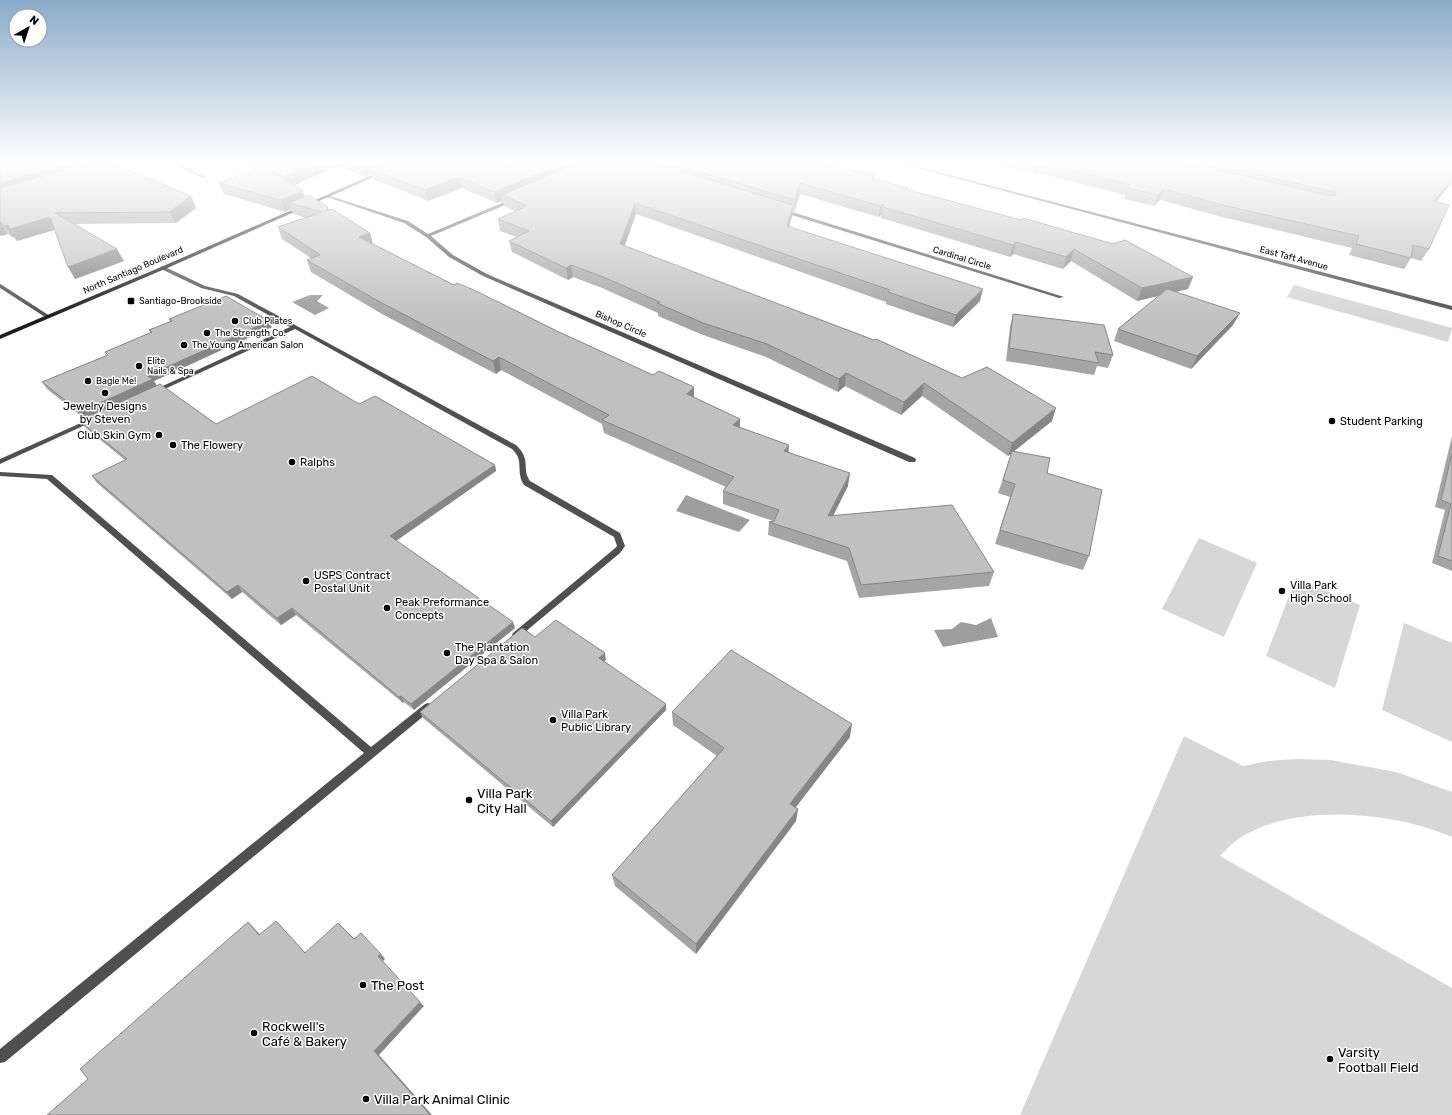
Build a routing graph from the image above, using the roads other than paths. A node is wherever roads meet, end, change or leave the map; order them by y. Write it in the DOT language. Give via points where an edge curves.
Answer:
graph roads {
  1 [pos="285,215"];
  2 [pos="389,215"];
  3 [pos="476,215"];
  4 [pos="796,215"];
  5 [pos="1098,215"];
  6 [pos="428,236"];
  7 [pos="163,268"];
  8 [pos="0,286"];
  9 [pos="1062,297"];
  10 [pos="1452,308"];
  11 [pos="47,316"];
  12 [pos="295,327"];
  13 [pos="0,337"];
  14 [pos="149,394"];
  15 [pos="98,417"];
  16 [pos="912,460"];
  17 [pos="0,462"];
  18 [pos="0,474"];
  19 [pos="505,644"];
  20 [pos="438,698"];
  21 [pos="371,753"];
  22 [pos="0,1057"];
  1 -- 7 [label="main road, North Santiago Boulevard"];
  2 -- 6 [label="street, Bishop Circle"];
  3 -- 6 [label="street"];
  4 -- 9 [label="street, Cardinal Circle"];
  5 -- 10 [label="street, East Taft Avenue"];
  6 -- 16 [label="street, Bishop Circle" via="451,256 486,275"];
  7 -- 11 [label="main road, North Santiago Boulevard"];
  7 -- 12 [label="street" via="203,287 236,295"];
  8 -- 11 [label="street"];
  11 -- 13 [label="main road, North Santiago Boulevard"];
  12 -- 14 [label="street"];
  12 -- 19 [label="street" via="514,447 523,457 526,482 617,536 621,546 612,556"];
  15 -- 17 [label="street"];
  18 -- 21 [label="street" via="49,477"];
  20 -- 21 [label="street"];
  21 -- 22 [label="street"];
}
